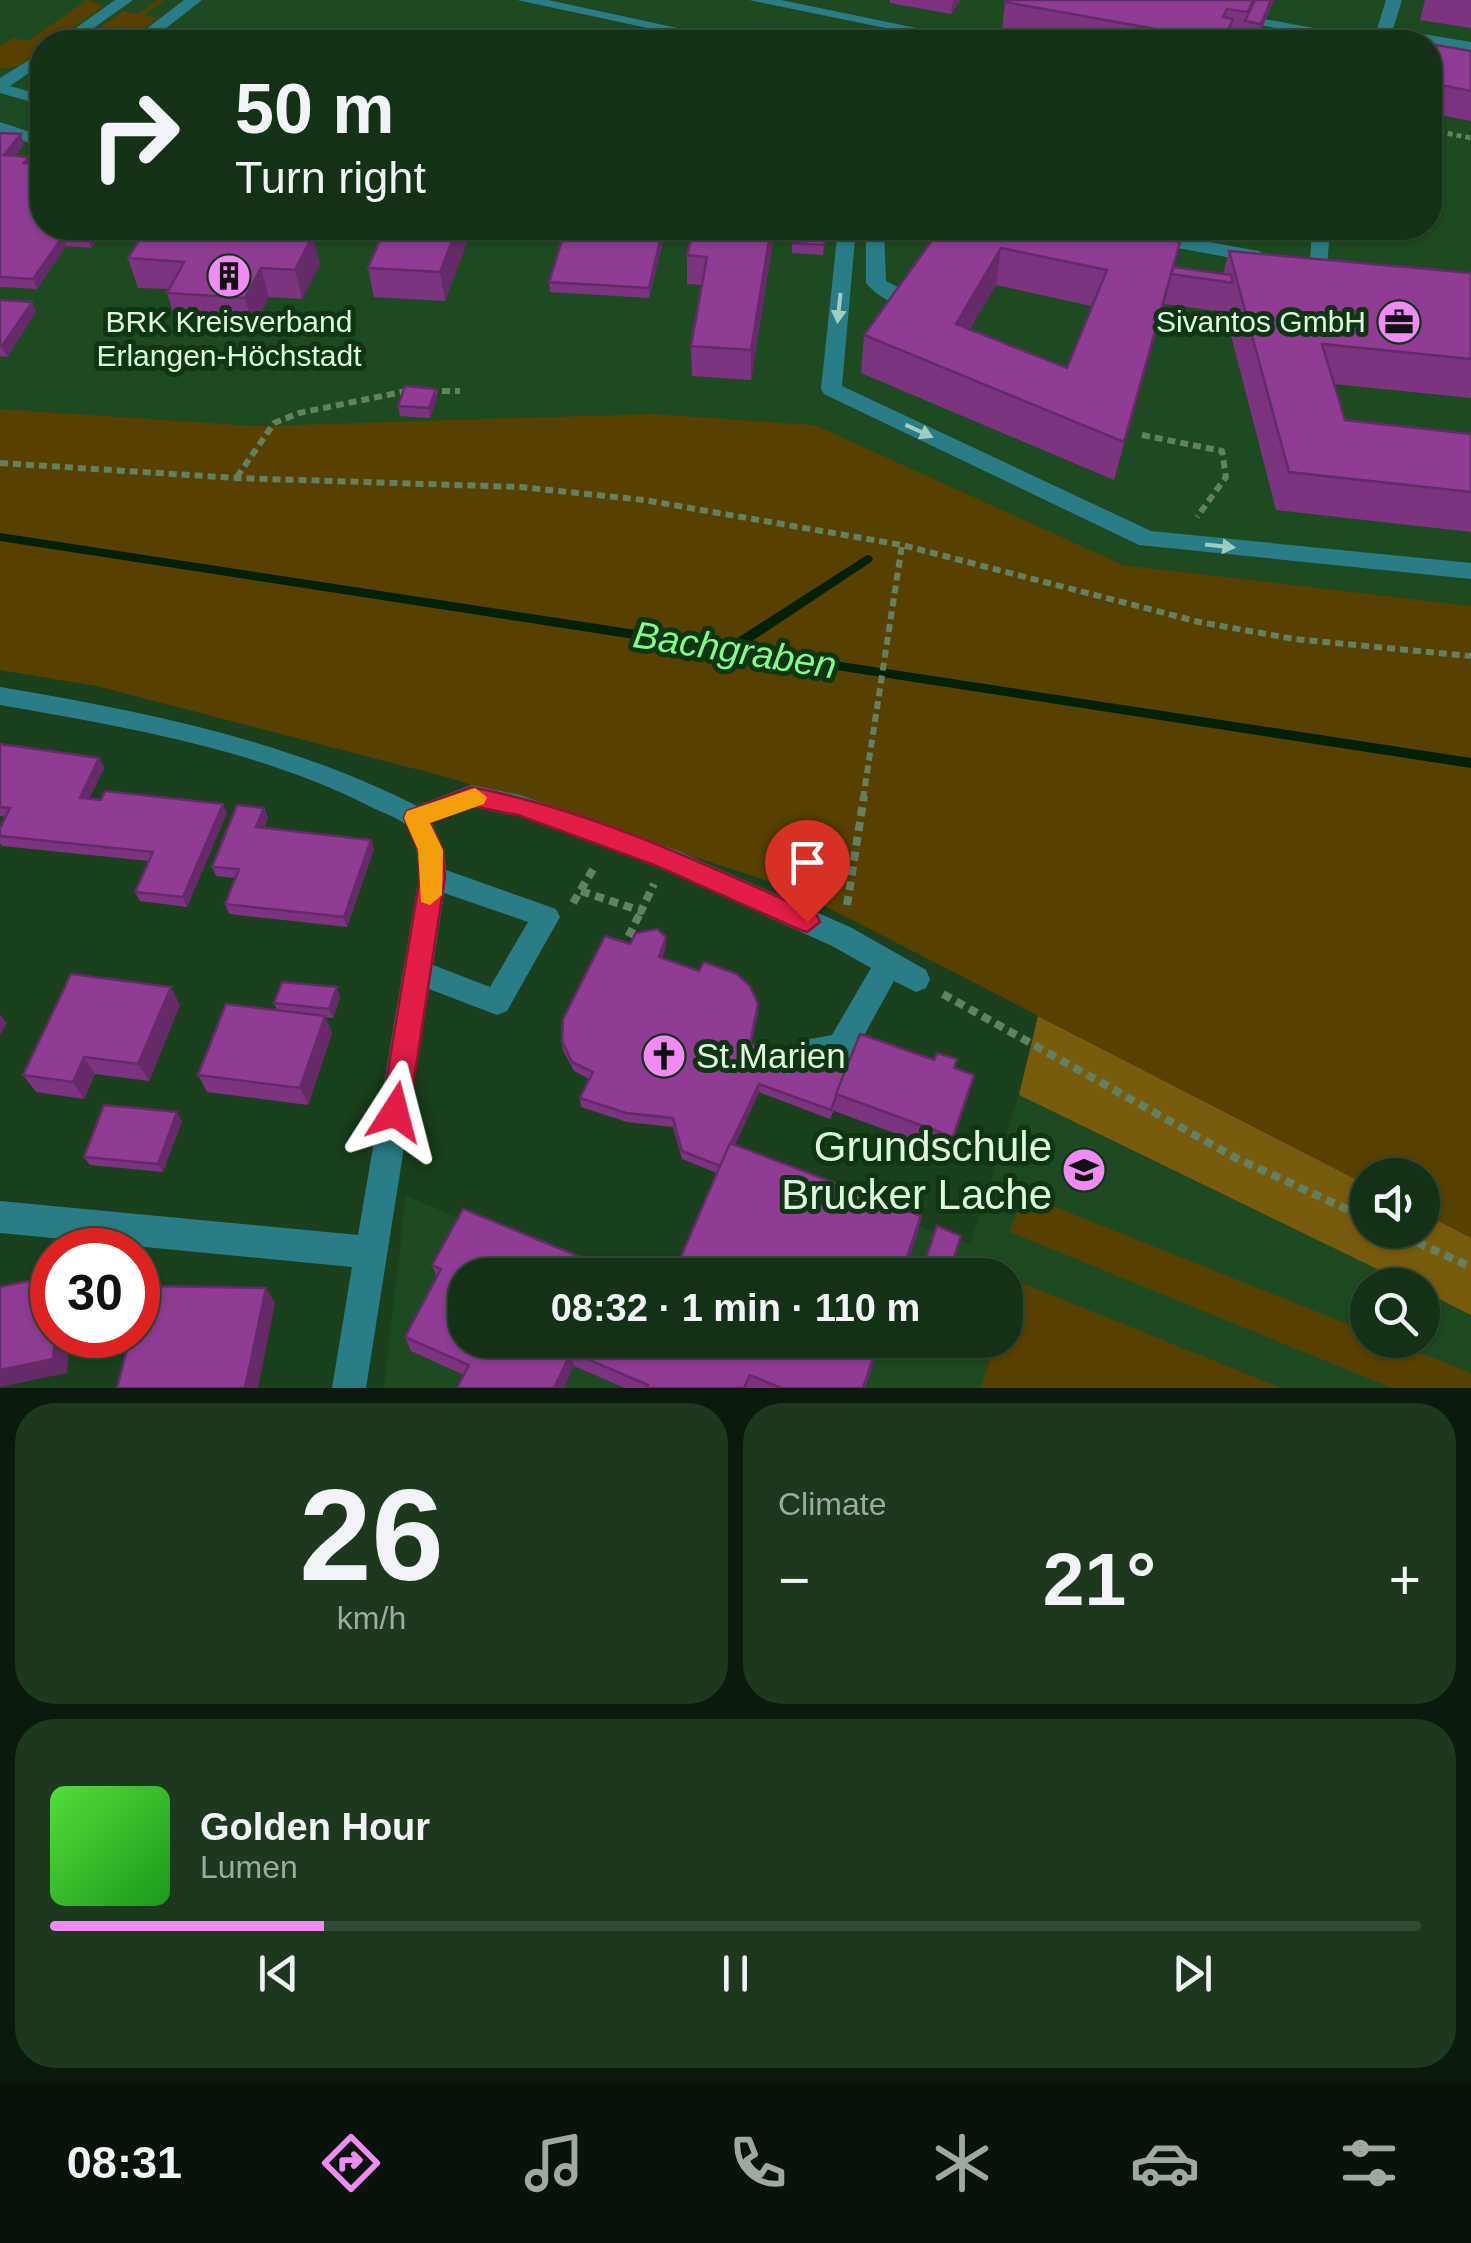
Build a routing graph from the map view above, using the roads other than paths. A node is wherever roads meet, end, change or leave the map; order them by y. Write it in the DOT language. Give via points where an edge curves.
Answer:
graph roads {
  1 [pos="125,0"];
  2 [pos="194,0"];
  3 [pos="525,0"];
  4 [pos="756,0"];
  5 [pos="849,0"];
  6 [pos="1394,0"];
  7 [pos="837,16"];
  8 [pos="1264,24"];
  9 [pos="81,30"];
  10 [pos="155,30"];
  11 [pos="674,30"];
  12 [pos="912,30"];
  13 [pos="1299,30"];
  14 [pos="1384,30"];
  15 [pos="1442,44"];
  16 [pos="1471,47"];
  17 [pos="30,65"];
  18 [pos="0,86"];
  19 [pos="30,95"];
  20 [pos="30,102"];
  21 [pos="0,118"];
  22 [pos="0,127"];
  23 [pos="30,138"];
  24 [pos="846,240"];
  25 [pos="875,240"];
  26 [pos="1168,240"];
  27 [pos="1318,240"];
  28 [pos="1272,259"];
  29 [pos="1348,266"];
  30 [pos="910,300"];
  31 [pos="1471,571"];
  32 [pos="0,696"];
  33 [pos="416,818"];
  34 [pos="432,877"];
  35 [pos="889,964"];
  36 [pos="417,972"];
  37 [pos="916,979"];
  38 [pos="816,1050"];
  39 [pos="0,1217"];
  40 [pos="372,1253"];
  41 [pos="349,1388"];
  1 -- 9 [label="street"];
  2 -- 10 [label="street"];
  3 -- 11 [label="street"];
  4 -- 7 [label="street"];
  5 -- 7 [label="street"];
  6 -- 14 [label="street"];
  7 -- 12 [label="street"];
  8 -- 13 [label="street"];
  15 -- 16 [label="street"];
  17 -- 18 [label="street"];
  18 -- 19 [label="street"];
  20 -- 21 [label="street"];
  22 -- 23 [label="street"];
  24 -- 31 [label="street, one-way" via="831,390 1147,539"];
  25 -- 30 [label="street" via="876,282"];
  26 -- 28 [label="street"];
  27 -- 29 [label="street" via="1312,263"];
  32 -- 33 [label="street" via="211,740 374,794"];
  33 -- 34 [label="street" via="430,850"];
  33 -- 35 [label="street" via="471,796 520,806 611,838 842,937"];
  34 -- 36 [label="street"];
  34 -- 36 [label="street" via="546,917 497,1002"];
  35 -- 37 [label="street"];
  35 -- 38 [label="street" via="841,1047"];
  36 -- 40 [label="street"];
  39 -- 40 [label="street"];
  40 -- 41 [label="street"];
}
